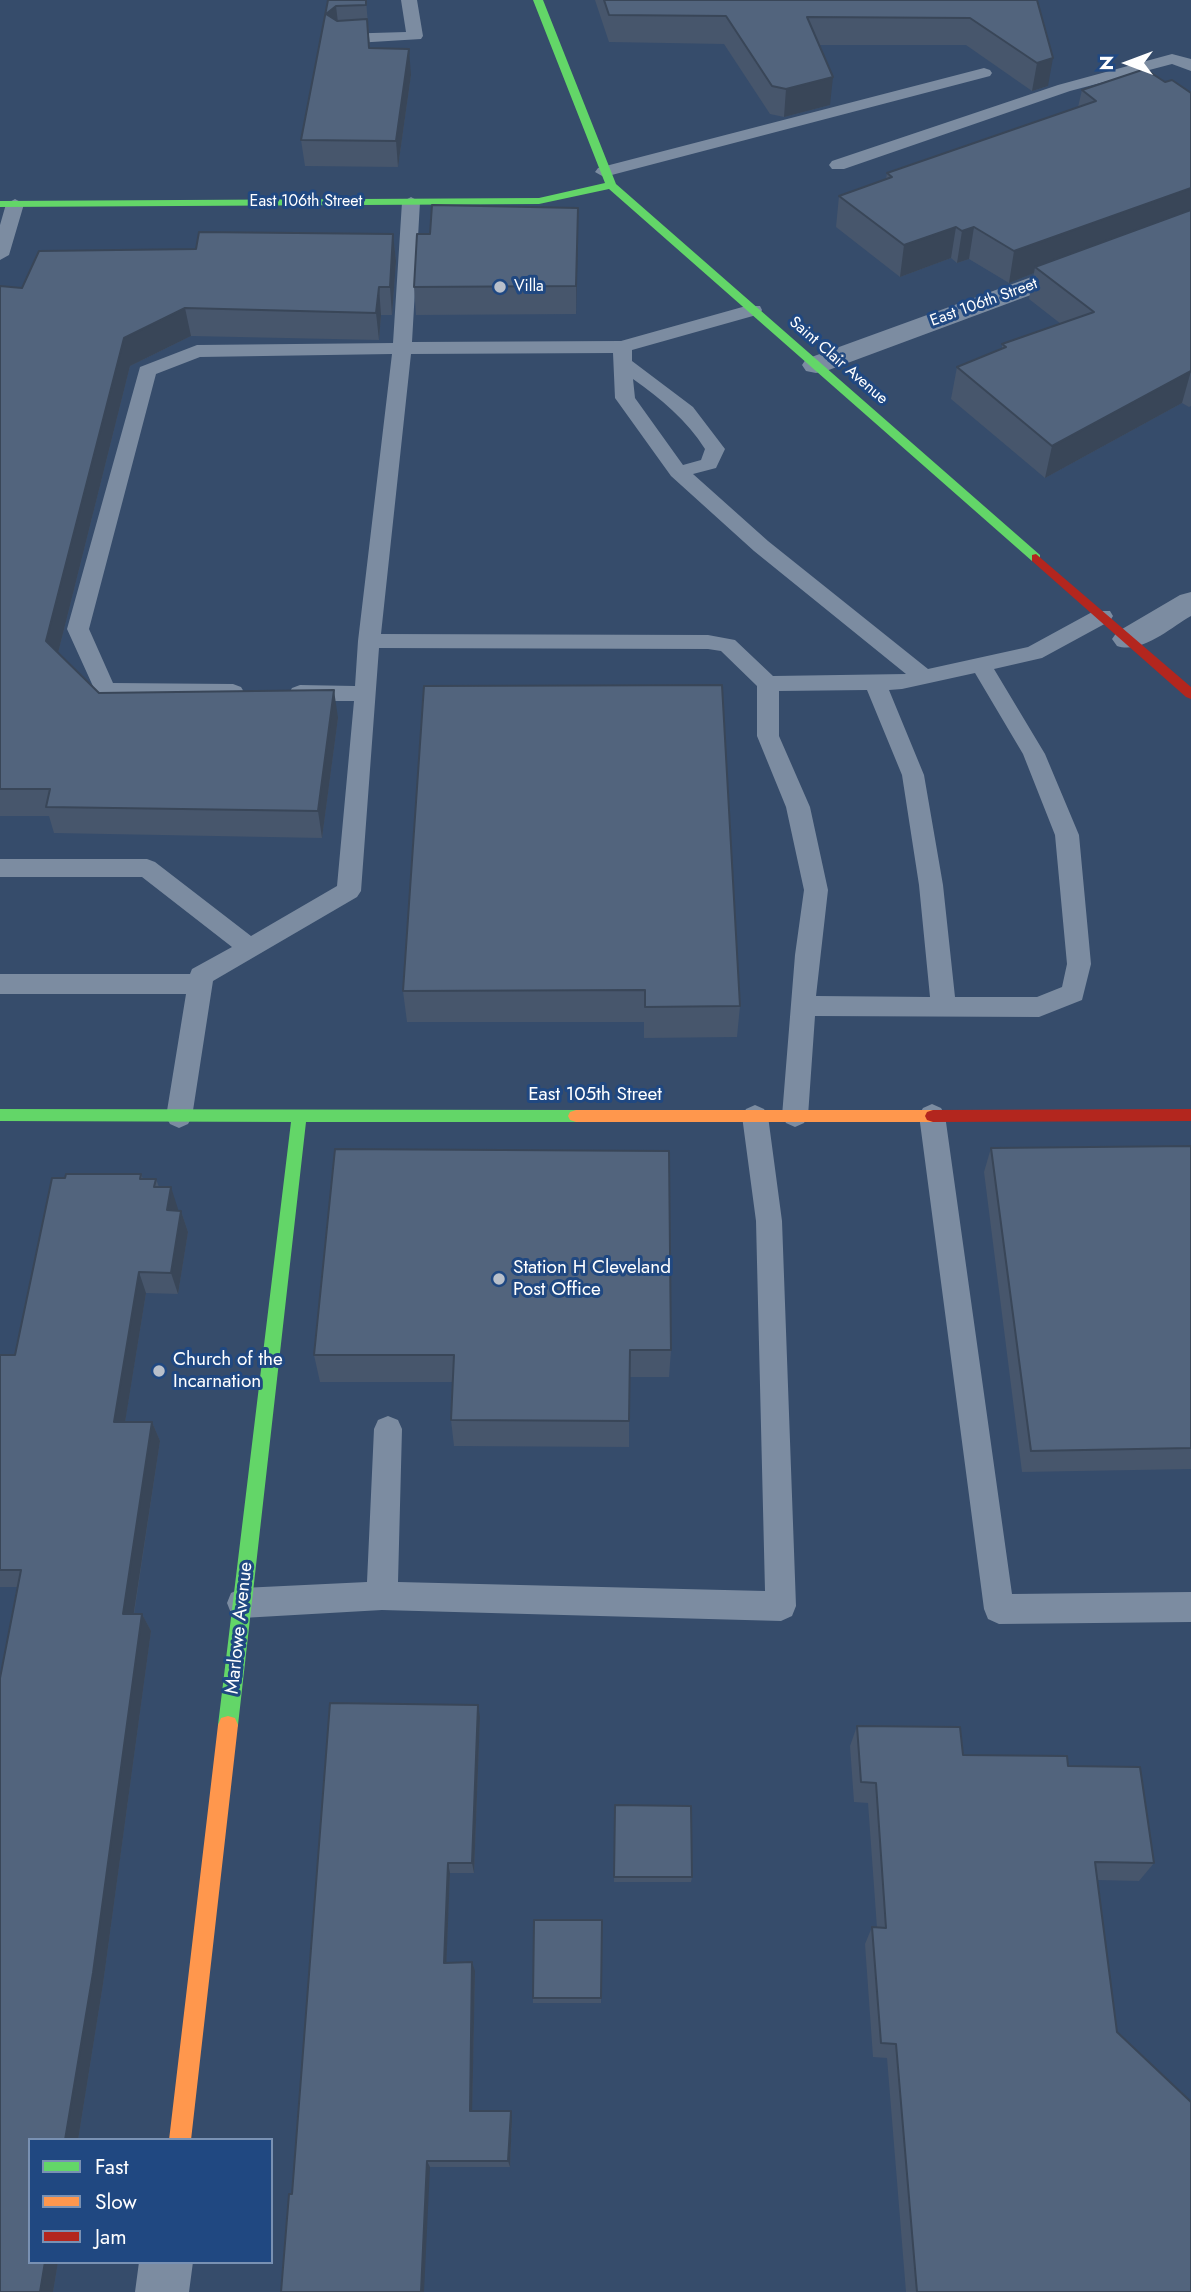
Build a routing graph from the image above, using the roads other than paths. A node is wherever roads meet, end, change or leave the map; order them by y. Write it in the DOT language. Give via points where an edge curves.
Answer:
graph roads {
  1 [pos="410,0"];
  2 [pos="538,0"];
  3 [pos="339,39"];
  4 [pos="1191,66"];
  5 [pos="984,73"];
  6 [pos="838,165"];
  7 [pos="608,178"];
  8 [pos="411,202"];
  9 [pos="7,204"];
  10 [pos="0,256"];
  11 [pos="1101,260"];
  12 [pos="753,310"];
  13 [pos="402,348"];
  14 [pos="622,355"];
  15 [pos="816,365"];
  16 [pos="678,472"];
  17 [pos="1191,602"];
  18 [pos="1102,616"];
  19 [pos="1128,639"];
  20 [pos="369,641"];
  21 [pos="981,665"];
  22 [pos="924,677"];
  23 [pos="875,682"];
  24 [pos="768,684"];
  25 [pos="256,693"];
  26 [pos="283,693"];
  27 [pos="366,694"];
  28 [pos="1191,694"];
  29 [pos="0,869"];
  30 [pos="250,948"];
  31 [pos="0,984"];
  32 [pos="200,984"];
  33 [pos="803,1006"];
  34 [pos="943,1006"];
  35 [pos="0,1115"];
  36 [pos="932,1115"];
  37 [pos="1191,1115"];
  38 [pos="755,1116"];
  39 [pos="795,1116"];
  40 [pos="179,1117"];
  41 [pos="299,1117"];
  42 [pos="388,1429"];
  43 [pos="382,1596"];
  44 [pos="242,1602"];
  45 [pos="1191,1607"];
  46 [pos="180,2138"];
  47 [pos="166,2264"];
  48 [pos="162,2292"];
  1 -- 3 [label="lane" via="415,36"];
  2 -- 7 [label="street, Saint Clair Avenue"];
  4 -- 6 [label="lane" via="1172,60 1064,88"];
  5 -- 7 [label="lane"];
  7 -- 8 [label="street, East 106th Street" via="539,201"];
  7 -- 12 [label="street, Saint Clair Avenue"];
  8 -- 9 [label="street, East 106th Street"];
  8 -- 13 [label="lane"];
  9 -- 10 [label="lane"];
  11 -- 15 [label="street, East 106th Street"];
  12 -- 14 [label="lane"];
  12 -- 15 [label="street, Saint Clair Avenue"];
  13 -- 14 [label="lane"];
  13 -- 20 [label="lane"];
  13 -- 25 [label="lane" via="197,351 147,371 78,629 105,691"];
  14 -- 16 [label="lane" via="625,398"];
  14 -- 16 [label="lane" via="705,430 715,449 709,464"];
  15 -- 18 [label="street, Saint Clair Avenue"];
  16 -- 22 [label="lane" via="761,546"];
  17 -- 19 [label="street"];
  18 -- 19 [label="street, Saint Clair Avenue"];
  18 -- 21 [label="lane" via="1034,653"];
  19 -- 28 [label="street, Saint Clair Avenue"];
  20 -- 24 [label="lane" via="708,642 727,645"];
  20 -- 27 [label="lane"];
  21 -- 22 [label="lane"];
  21 -- 34 [label="lane" via="1034,754 1067,835 1079,964 1073,993 1039,1007"];
  22 -- 23 [label="lane"];
  23 -- 24 [label="lane"];
  23 -- 34 [label="lane" via="913,775 931,885"];
  24 -- 33 [label="lane" via="768,736 798,807 816,890"];
  26 -- 27 [label="lane"];
  27 -- 30 [label="lane" via="349,891"];
  29 -- 30 [label="lane" via="146,868"];
  30 -- 32 [label="lane" via="201,976"];
  31 -- 32 [label="lane"];
  32 -- 40 [label="lane"];
  33 -- 34 [label="lane"];
  33 -- 39 [label="lane"];
  35 -- 40 [label="street, East 105th Street"];
  36 -- 37 [label="street, East 105th Street"];
  36 -- 39 [label="street, East 105th Street"];
  36 -- 45 [label="lane" via="999,1609"];
  38 -- 39 [label="street, East 105th Street"];
  38 -- 41 [label="street, East 105th Street"];
  38 -- 43 [label="lane" via="769,1221 782,1606"];
  40 -- 41 [label="street, East 105th Street"];
  41 -- 44 [label="street, Marlowe Avenue"];
  42 -- 43 [label="lane"];
  43 -- 44 [label="lane"];
  44 -- 46 [label="street, Marlowe Avenue"];
  47 -- 48 [label="street"];
}
